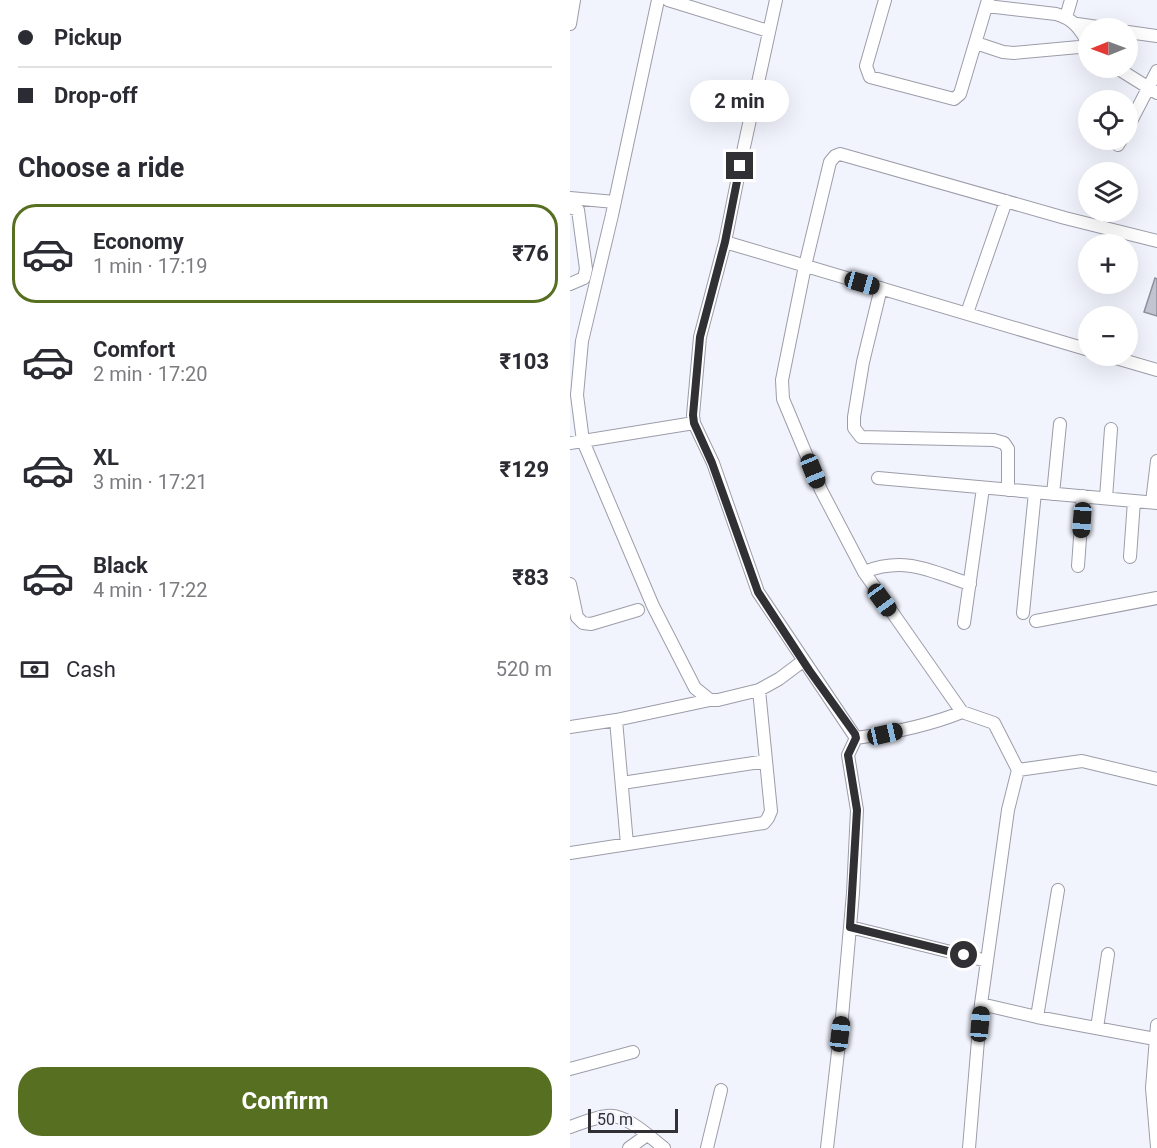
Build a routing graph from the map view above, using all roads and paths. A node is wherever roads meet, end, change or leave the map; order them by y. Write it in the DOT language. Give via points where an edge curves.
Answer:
graph roads {
  1 [pos="574,0"];
  2 [pos="658,0"];
  3 [pos="668,0"];
  4 [pos="776,0"];
  5 [pos="885,0"];
  6 [pos="1071,0"];
  7 [pos="988,3"];
  8 [pos="1071,21"];
  9 [pos="1078,22"];
  10 [pos="570,24"];
  11 [pos="768,31"];
  12 [pos="1078,31"];
  13 [pos="1138,33"];
  14 [pos="1157,36"];
  15 [pos="976,43"];
  16 [pos="1078,47"];
  17 [pos="1157,70"];
  18 [pos="1133,78"];
  19 [pos="1153,90"];
  20 [pos="1138,112"];
  21 [pos="570,198"];
  22 [pos="1006,201"];
  23 [pos="615,202"];
  24 [pos="570,207"];
  25 [pos="1157,241"];
  26 [pos="725,242"];
  27 [pos="805,266"];
  28 [pos="570,284"];
  29 [pos="881,288"];
  30 [pos="967,313"];
  31 [pos="1078,347"];
  32 [pos="1138,364"];
  33 [pos="1157,370"];
  34 [pos="694,423"];
  35 [pos="1060,424"];
  36 [pos="1111,429"];
  37 [pos="576,442"];
  38 [pos="1157,461"];
  39 [pos="878,478"];
  40 [pos="983,488"];
  41 [pos="1008,490"];
  42 [pos="1035,492"];
  43 [pos="1053,494"];
  44 [pos="1083,496"];
  45 [pos="1106,498"];
  46 [pos="1134,501"];
  47 [pos="1154,503"];
  48 [pos="1130,557"];
  49 [pos="1078,566"];
  50 [pos="864,572"];
  51 [pos="570,584"];
  52 [pos="970,584"];
  53 [pos="1157,598"];
  54 [pos="638,610"];
  55 [pos="1023,613"];
  56 [pos="1036,621"];
  57 [pos="964,622"];
  58 [pos="803,661"];
  59 [pos="759,690"];
  60 [pos="710,700"];
  61 [pos="962,712"];
  62 [pos="616,720"];
  63 [pos="570,728"];
  64 [pos="856,738"];
  65 [pos="766,761"];
  66 [pos="1018,770"];
  67 [pos="1157,779"];
  68 [pos="622,783"];
  69 [pos="627,844"];
  70 [pos="570,853"];
  71 [pos="1058,890"];
  72 [pos="850,927"];
  73 [pos="1108,954"];
  74 [pos="987,961"];
  75 [pos="981,1004"];
  76 [pos="1037,1017"];
  77 [pos="1157,1025"];
  78 [pos="1097,1028"];
  79 [pos="1155,1039"];
  80 [pos="633,1052"];
  81 [pos="570,1069"];
  82 [pos="722,1090"];
  83 [pos="570,1127"];
  84 [pos="647,1135"];
  85 [pos="1157,1147"];
  86 [pos="629,1148"];
  87 [pos="664,1148"];
  88 [pos="707,1148"];
  89 [pos="826,1148"];
  90 [pos="969,1148"];
  1 -- 10 [label="street"];
  2 -- 23 [label="street"];
  3 -- 11 [label="street"];
  4 -- 11 [label="street"];
  5 -- 15 [label="street" via="866,66 870,77 954,99 960,94"];
  6 -- 8 [label="street"];
  7 -- 8 [label="street" via="1056,14"];
  7 -- 15 [label="street"];
  8 -- 9 [label="street"];
  8 -- 12 [label="street"];
  11 -- 26 [label="street"];
  13 -- 14 [label="street"];
  15 -- 16 [label="street" via="1014,54"];
  17 -- 19 [label="street"];
  18 -- 19 [label="street"];
  19 -- 20 [label="street"];
  21 -- 23 [label="street"];
  22 -- 25 [label="street"];
  22 -- 27 [label="street" via="840,154 830,162"];
  22 -- 30 [label="street"];
  23 -- 37 [label="street" via="580,356"];
  24 -- 28 [label="street" via="578,210 586,269 584,278"];
  26 -- 27 [label="street"];
  26 -- 34 [label="street" via="700,337"];
  27 -- 29 [label="street"];
  27 -- 50 [label="street" via="782,380 783,399 820,490"];
  29 -- 30 [label="street"];
  29 -- 41 [label="street" via="863,362 854,417 857,434 1004,443 1008,449"];
  30 -- 31 [label="street"];
  32 -- 33 [label="street"];
  34 -- 37 [label="street"];
  34 -- 58 [label="street" via="758,592"];
  35 -- 43 [label="street"];
  36 -- 45 [label="street"];
  37 -- 60 [label="street" via="695,687"];
  38 -- 47 [label="street"];
  39 -- 40 [label="street"];
  40 -- 41 [label="street"];
  40 -- 52 [label="street"];
  41 -- 42 [label="street"];
  42 -- 43 [label="street"];
  42 -- 55 [label="street"];
  43 -- 44 [label="street"];
  44 -- 45 [label="street"];
  44 -- 49 [label="street"];
  45 -- 46 [label="street"];
  46 -- 47 [label="street"];
  46 -- 48 [label="street"];
  50 -- 52 [label="street" via="895,564 913,566"];
  50 -- 61 [label="street"];
  51 -- 54 [label="street" via="577,617 583,623"];
  52 -- 57 [label="street"];
  53 -- 56 [label="street"];
  58 -- 59 [label="street"];
  58 -- 64 [label="street"];
  59 -- 60 [label="street"];
  59 -- 65 [label="street"];
  60 -- 62 [label="street"];
  61 -- 64 [label="street" via="885,734"];
  61 -- 66 [label="street" via="994,723"];
  62 -- 63 [label="street"];
  62 -- 68 [label="street"];
  64 -- 72 [label="street" via="848,755 857,810"];
  65 -- 68 [label="street"];
  65 -- 69 [label="street" via="771,811 764,823"];
  66 -- 67 [label="street" via="1082,761"];
  66 -- 74 [label="street" via="1008,810"];
  68 -- 69 [label="street"];
  69 -- 70 [label="street"];
  71 -- 76 [label="street"];
  72 -- 74 [label="street"];
  72 -- 89 [label="street"];
  73 -- 78 [label="street"];
  74 -- 75 [label="street"];
  75 -- 76 [label="street"];
  75 -- 90 [label="street"];
  76 -- 78 [label="street"];
  77 -- 79 [label="street"];
  78 -- 79 [label="street"];
  79 -- 85 [label="street" via="1152,1088"];
  80 -- 81 [label="street"];
  82 -- 88 [label="street"];
  83 -- 84 [label="street" via="617,1116"];
  84 -- 86 [label="street"];
  84 -- 87 [label="street"];
}
